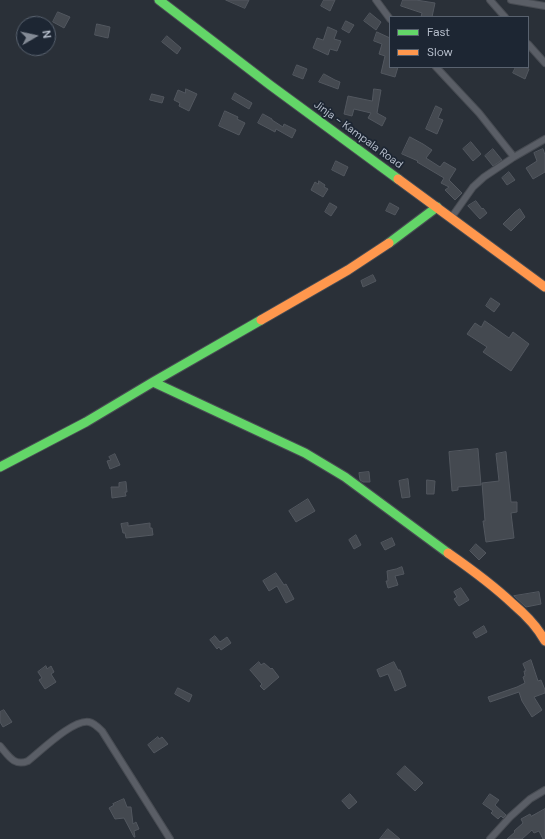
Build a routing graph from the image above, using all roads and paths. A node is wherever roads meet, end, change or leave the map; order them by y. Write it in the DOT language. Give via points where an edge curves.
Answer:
graph roads {
  1 [pos="159,0"];
  2 [pos="376,0"];
  3 [pos="490,0"];
  4 [pos="511,0"];
  5 [pos="545,6"];
  6 [pos="504,16"];
  7 [pos="389,19"];
  8 [pos="529,45"];
  9 [pos="545,63"];
  10 [pos="437,68"];
  11 [pos="545,139"];
  12 [pos="514,157"];
  13 [pos="437,206"];
  14 [pos="451,218"];
  15 [pos="545,287"];
  16 [pos="153,382"];
  17 [pos="0,467"];
  18 [pos="545,641"];
  19 [pos="0,746"];
  20 [pos="545,790"];
  21 [pos="170,839"];
  22 [pos="490,839"];
  1 -- 13 [label="main road, Jinja - Kampala Road" via="270,86"];
  2 -- 7 [label="street"];
  3 -- 6 [label="street"];
  4 -- 5 [label="street"];
  8 -- 9 [label="street"];
  10 -- 12 [label="street" via="479,113"];
  11 -- 12 [label="street"];
  12 -- 14 [label="street" via="473,187"];
  13 -- 14 [label="main road, Jinja - Kampala Road"];
  13 -- 16 [label="main road" via="359,264"];
  14 -- 15 [label="main road, Jinja - Kampala Road"];
  16 -- 17 [label="main road" via="86,422"];
  16 -- 18 [label="main road" via="305,453 345,477 506,596 529,618"];
  19 -- 21 [label="street" via="14,761 24,763 68,728 79,722 89,722 102,731"];
  20 -- 22 [label="street" via="530,799"];
}
